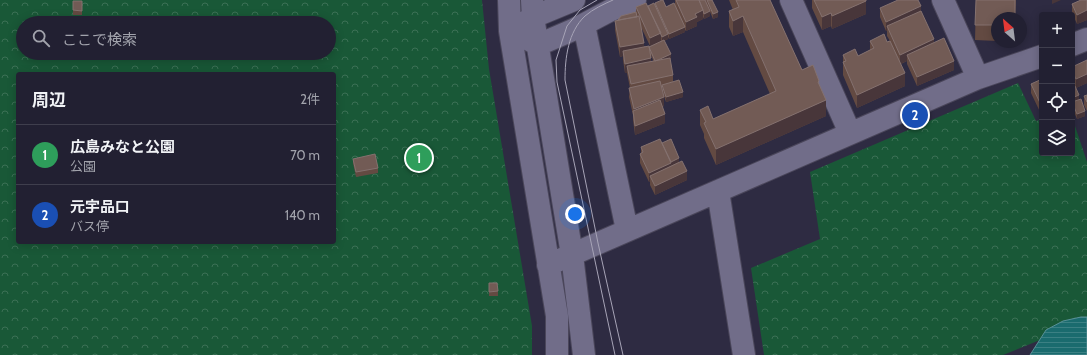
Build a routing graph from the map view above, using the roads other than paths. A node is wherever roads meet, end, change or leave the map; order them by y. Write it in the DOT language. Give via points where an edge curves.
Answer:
graph roads {
  1 [pos="508,0"];
  2 [pos="574,0"];
  3 [pos="635,0"];
  4 [pos="791,0"];
  5 [pos="943,0"];
  6 [pos="533,9"];
  7 [pos="584,25"];
  8 [pos="510,30"];
  9 [pos="1087,39"];
  10 [pos="1075,44"];
  11 [pos="538,45"];
  12 [pos="1039,57"];
  13 [pos="978,78"];
  14 [pos="850,133"];
  15 [pos="718,191"];
  16 [pos="627,230"];
  17 [pos="572,255"];
  18 [pos="548,265"];
  19 [pos="557,355"];
  20 [pos="584,355"];
  21 [pos="744,355"];
  1 -- 8 [label="street"];
  2 -- 6 [label="street"];
  3 -- 7 [label="street" via="610,10"];
  4 -- 14 [label="street"];
  5 -- 13 [label="street"];
  6 -- 8 [label="street"];
  6 -- 11 [label="street"];
  7 -- 11 [label="street"];
  7 -- 16 [label="street"];
  8 -- 11 [label="street"];
  8 -- 18 [label="street"];
  9 -- 10 [label="street"];
  11 -- 17 [label="street"];
  12 -- 13 [label="street"];
  13 -- 14 [label="street"];
  14 -- 15 [label="street"];
  15 -- 16 [label="street"];
  15 -- 21 [label="street"];
  16 -- 17 [label="street"];
  17 -- 18 [label="street"];
  17 -- 20 [label="street"];
  18 -- 19 [label="street" via="556,316"];
}
